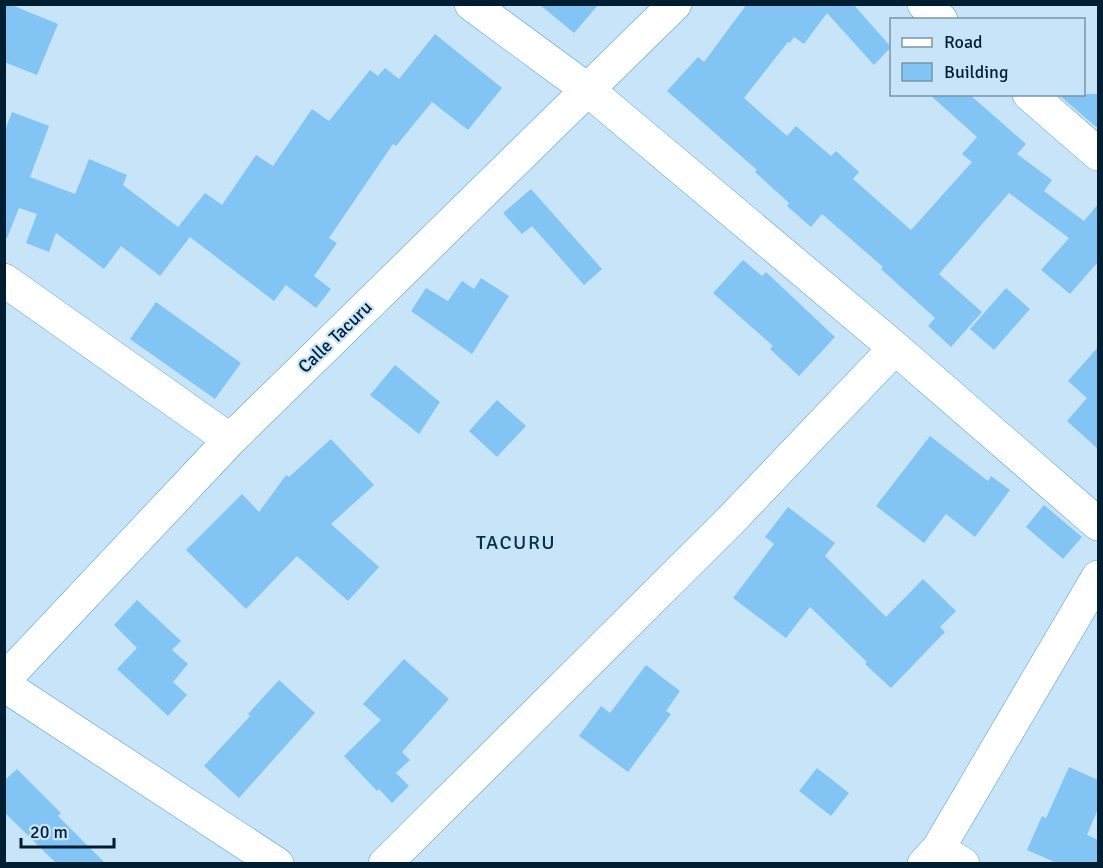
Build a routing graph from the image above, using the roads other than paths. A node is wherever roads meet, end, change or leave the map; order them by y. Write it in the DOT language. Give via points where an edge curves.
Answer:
graph roads {
  1 [pos="471,4"];
  2 [pos="675,4"];
  3 [pos="924,4"];
  4 [pos="939,18"];
  5 [pos="588,90"];
  6 [pos="1031,96"];
  7 [pos="1098,154"];
  8 [pos="4,280"];
  9 [pos="895,348"];
  10 [pos="230,440"];
  11 [pos="1098,524"];
  12 [pos="1098,578"];
  13 [pos="4,680"];
  14 [pos="4,685"];
  15 [pos="942,859"];
  16 [pos="277,864"];
  17 [pos="385,864"];
  1 -- 5 [label="street"];
  2 -- 5 [label="street, Calle Tacuru"];
  3 -- 4 [label="street"];
  5 -- 9 [label="street"];
  5 -- 10 [label="street, Calle Tacuru"];
  6 -- 7 [label="street"];
  8 -- 10 [label="street"];
  9 -- 11 [label="street"];
  9 -- 17 [label="street" via="729,522"];
  10 -- 13 [label="street, Calle Tacuru"];
  12 -- 15 [label="street"];
  14 -- 16 [label="street"];
}
